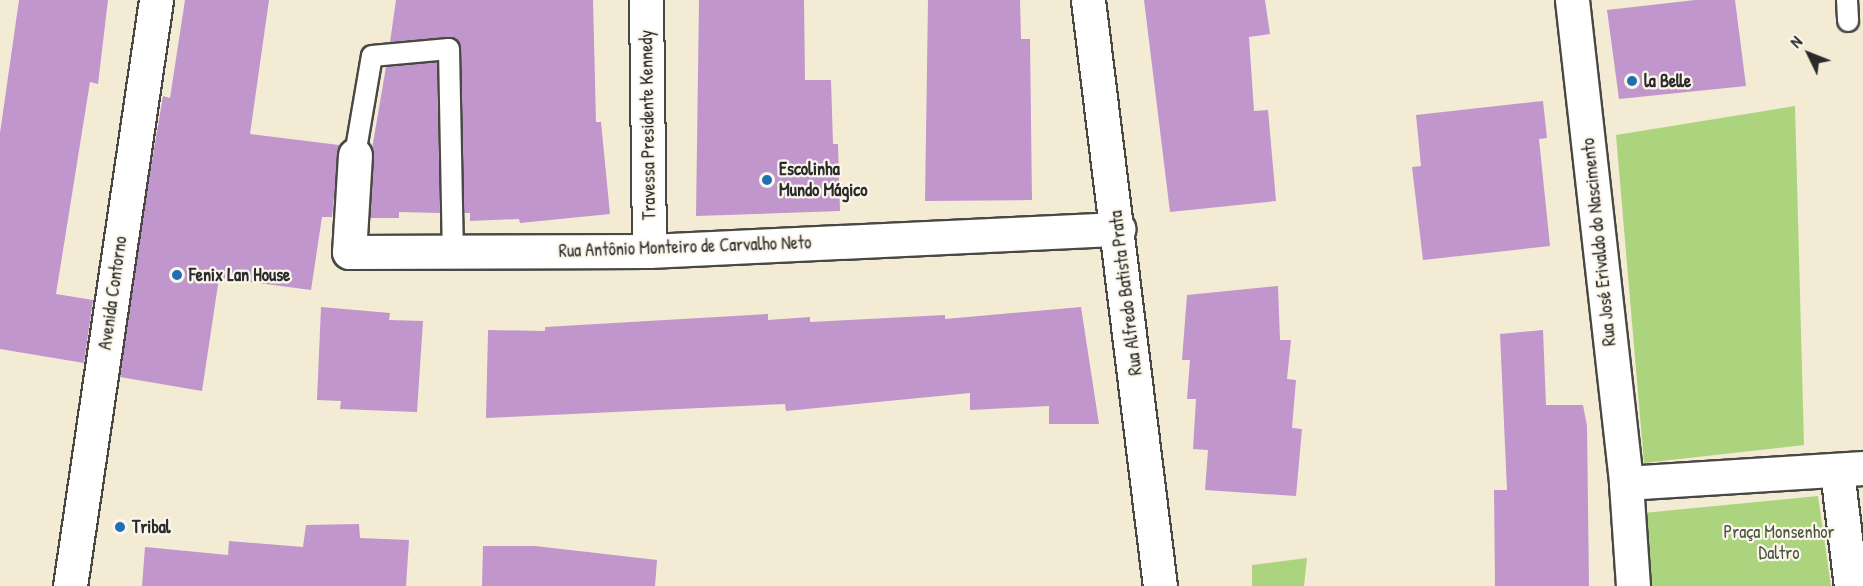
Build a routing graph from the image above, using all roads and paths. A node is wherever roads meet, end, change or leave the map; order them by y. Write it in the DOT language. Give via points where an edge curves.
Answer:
graph roads {
  1 [pos="156,0"];
  2 [pos="646,0"];
  3 [pos="1088,0"];
  4 [pos="1572,0"];
  5 [pos="1847,0"];
  6 [pos="1848,21"];
  7 [pos="355,155"];
  8 [pos="1118,229"];
  9 [pos="649,251"];
  10 [pos="453,252"];
  11 [pos="1850,469"];
  12 [pos="1626,483"];
  13 [pos="70,586"];
  14 [pos="1160,586"];
  15 [pos="1633,586"];
  16 [pos="1851,586"];
  1 -- 13 [label="street, Avenida Contorno"];
  2 -- 9 [label="street, Travessa Presidente Kennedy"];
  3 -- 8 [label="street, Rua Alfredo Batista Prata"];
  4 -- 12 [label="street, Rua José Erivaldo do Nascimento"];
  5 -- 6 [label="lane"];
  7 -- 10 [label="street, Rua Antônio Monteiro de Carvalho Neto" via="349,252"];
  7 -- 10 [label="lane" via="372,56 449,49"];
  8 -- 9 [label="street, Rua Antônio Monteiro de Carvalho Neto"];
  8 -- 14 [label="street, Rua Alfredo Batista Prata"];
  9 -- 10 [label="street, Rua Antônio Monteiro de Carvalho Neto"];
  11 -- 12 [label="street"];
  11 -- 16 [label="street"];
  12 -- 15 [label="street"];
}
